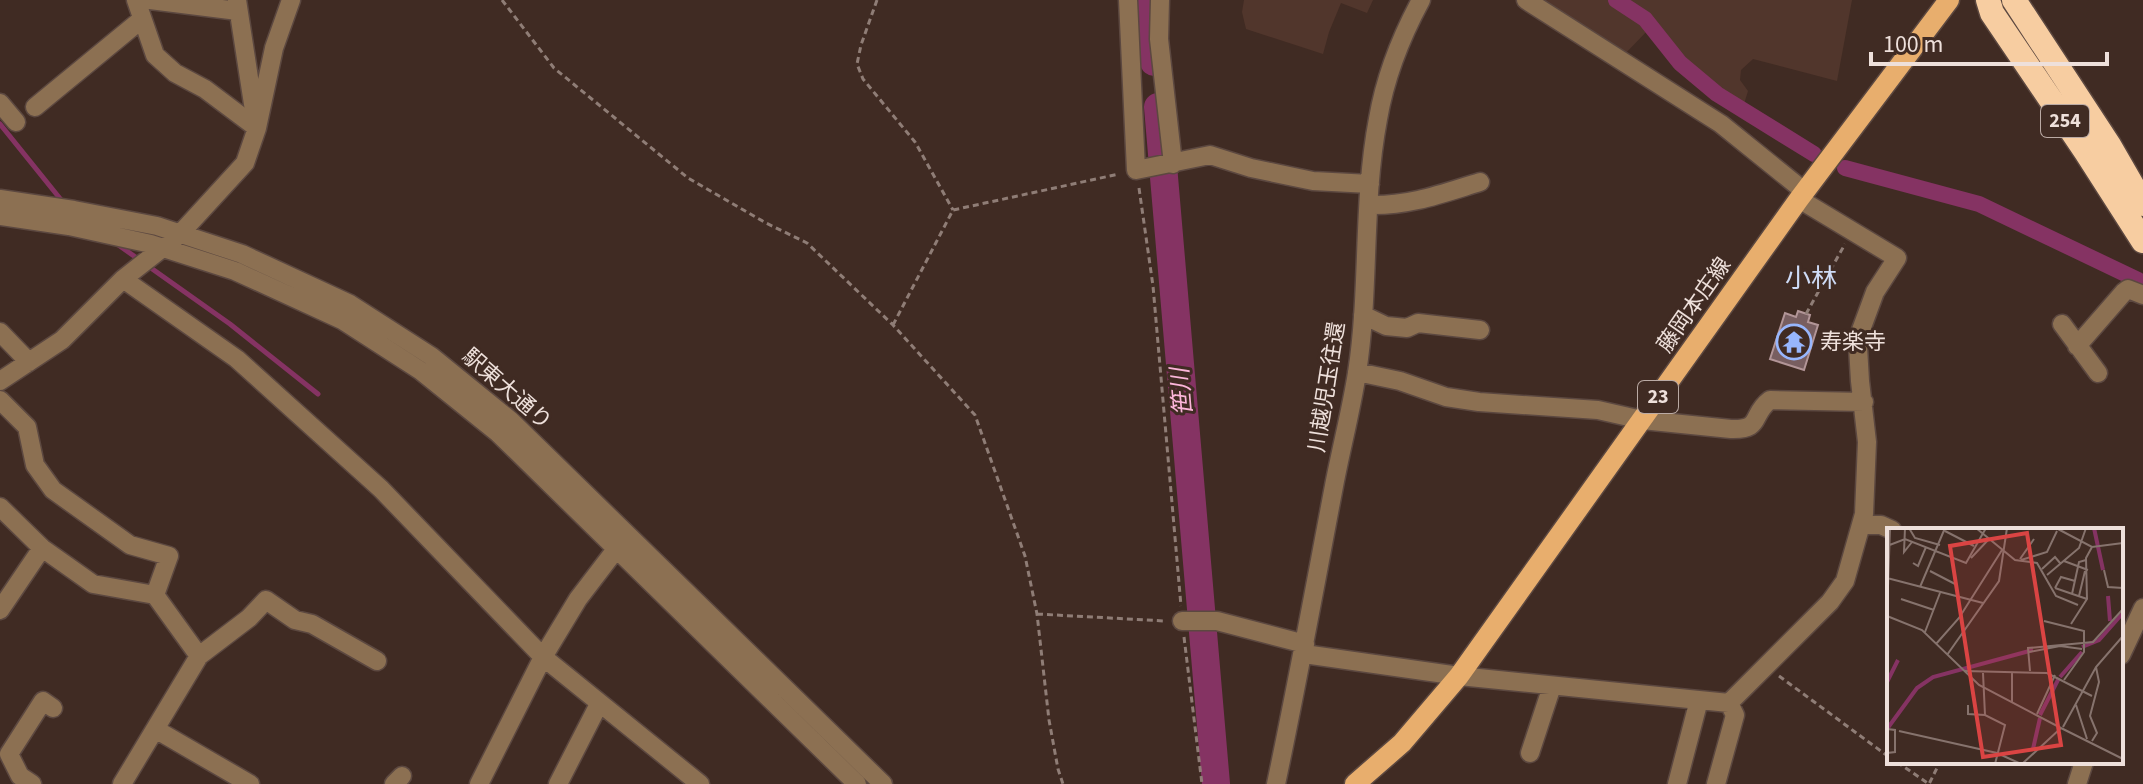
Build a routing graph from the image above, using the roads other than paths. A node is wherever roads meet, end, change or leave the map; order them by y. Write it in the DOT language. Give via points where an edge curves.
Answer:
graph roads {
  1 [pos="136,0"];
  2 [pos="150,0"];
  3 [pos="291,0"];
  4 [pos="1128,0"];
  5 [pos="1160,0"];
  6 [pos="1421,0"];
  7 [pos="1526,0"];
  8 [pos="1949,0"];
  9 [pos="1988,0"];
  10 [pos="2014,0"];
  11 [pos="238,5"];
  12 [pos="142,19"];
  13 [pos="0,103"];
  14 [pos="35,107"];
  15 [pos="16,122"];
  16 [pos="257,128"];
  17 [pos="1173,164"];
  18 [pos="1480,182"];
  19 [pos="1370,184"];
  20 [pos="1802,195"];
  21 [pos="0,199"];
  22 [pos="2143,204"];
  23 [pos="1369,205"];
  24 [pos="0,216"];
  25 [pos="179,235"];
  26 [pos="2143,241"];
  27 [pos="162,248"];
  28 [pos="123,279"];
  29 [pos="2143,295"];
  30 [pos="1363,315"];
  31 [pos="2062,324"];
  32 [pos="1480,330"];
  33 [pos="0,332"];
  34 [pos="2077,346"];
  35 [pos="29,362"];
  36 [pos="1357,372"];
  37 [pos="2098,373"];
  38 [pos="0,381"];
  39 [pos="0,400"];
  40 [pos="1864,402"];
  41 [pos="1642,420"];
  42 [pos="0,507"];
  43 [pos="1862,525"];
  44 [pos="1888,528"];
  45 [pos="42,548"];
  46 [pos="617,548"];
  47 [pos="155,595"];
  48 [pos="2143,608"];
  49 [pos="0,610"];
  50 [pos="1182,621"];
  51 [pos="2128,647"];
  52 [pos="1305,649"];
  53 [pos="199,656"];
  54 [pos="543,657"];
  55 [pos="377,661"];
  56 [pos="1459,676"];
  57 [pos="1552,686"];
  58 [pos="1699,700"];
  59 [pos="1729,703"];
  60 [pos="599,704"];
  61 [pos="53,708"];
  62 [pos="155,729"];
  63 [pos="1530,753"];
  64 [pos="2083,764"];
  65 [pos="32,784"];
  66 [pos="122,784"];
  67 [pos="250,784"];
  68 [pos="479,784"];
  69 [pos="558,784"];
  70 [pos="700,784"];
  71 [pos="857,784"];
  72 [pos="883,784"];
  73 [pos="1276,784"];
  74 [pos="1355,784"];
  75 [pos="1677,784"];
  76 [pos="1716,784"];
  77 [pos="2077,784"];
  1 -- 12 [label="street"];
  2 -- 11 [label="street"];
  3 -- 16 [label="street" via="274,48"];
  4 -- 17 [label="street" via="1139,169"];
  5 -- 17 [label="street" via="1159,39"];
  6 -- 19 [label="street, 川越児玉往還" via="1389,78"];
  7 -- 20 [label="street" via="1721,124"];
  8 -- 20 [label="main road, 藤岡本庄線 / 23"];
  9 -- 26 [label="highway, 254"];
  10 -- 22 [label="highway, 254"];
  11 -- 16 [label="street"];
  12 -- 14 [label="street"];
  12 -- 16 [label="street" via="155,55"];
  13 -- 15 [label="street"];
  16 -- 25 [label="street" via="245,163"];
  17 -- 19 [label="street" via="1210,155 1313,181"];
  18 -- 23 [label="street" via="1412,203"];
  19 -- 23 [label="street, 川越児玉往還"];
  20 -- 40 [label="street" via="1897,258 1875,292 1861,330"];
  20 -- 41 [label="main road, 藤岡本庄線 / 23"];
  21 -- 25 [label="street, 駅東大通り" via="157,226"];
  23 -- 30 [label="street, 川越児玉往還"];
  24 -- 27 [label="street, 駅東大通り"];
  25 -- 27 [label="street"];
  25 -- 72 [label="street, 駅東大通り" via="242,254 350,304 431,356 510,420"];
  27 -- 28 [label="street"];
  27 -- 46 [label="street, 駅東大通り" via="235,271 342,320 421,371 498,433"];
  28 -- 35 [label="street" via="62,340"];
  28 -- 54 [label="street" via="237,359 381,489"];
  29 -- 34 [label="street" via="2124,292"];
  30 -- 32 [label="street" via="1386,326 1418,323"];
  30 -- 36 [label="street, 川越児玉往還"];
  31 -- 34 [label="street"];
  33 -- 35 [label="street"];
  34 -- 37 [label="street"];
  35 -- 38 [label="street"];
  36 -- 41 [label="street" via="1446,397 1598,410"];
  36 -- 52 [label="street, 川越児玉往還"];
  39 -- 47 [label="street" via="27,427 35,465 53,490 130,545 169,556"];
  40 -- 41 [label="street" via="1770,400 1753,426 1744,429"];
  40 -- 43 [label="street"];
  41 -- 56 [label="main road, 藤岡本庄線 / 23"];
  42 -- 45 [label="street"];
  43 -- 44 [label="street"];
  43 -- 59 [label="street" via="1845,581 1830,602"];
  45 -- 47 [label="street" via="93,584"];
  45 -- 49 [label="street"];
  46 -- 54 [label="street"];
  46 -- 71 [label="street, 駅東大通り"];
  47 -- 53 [label="street"];
  48 -- 51 [label="street"];
  50 -- 52 [label="street" via="1217,621"];
  52 -- 56 [label="street"];
  52 -- 73 [label="street, 川越児玉往還"];
  53 -- 55 [label="street" via="266,600"];
  53 -- 62 [label="street"];
  54 -- 60 [label="street"];
  54 -- 68 [label="street"];
  56 -- 57 [label="street"];
  56 -- 74 [label="main road, 藤岡本庄線 / 23" via="1402,743"];
  57 -- 58 [label="street"];
  57 -- 63 [label="street"];
  58 -- 59 [label="street"];
  58 -- 75 [label="street"];
  59 -- 76 [label="street" via="1735,715"];
  60 -- 69 [label="street"];
  60 -- 70 [label="street"];
  61 -- 65 [label="street" via="43,701 9,754 20,776"];
  62 -- 66 [label="street"];
  62 -- 67 [label="street"];
  64 -- 77 [label="street"];
}
